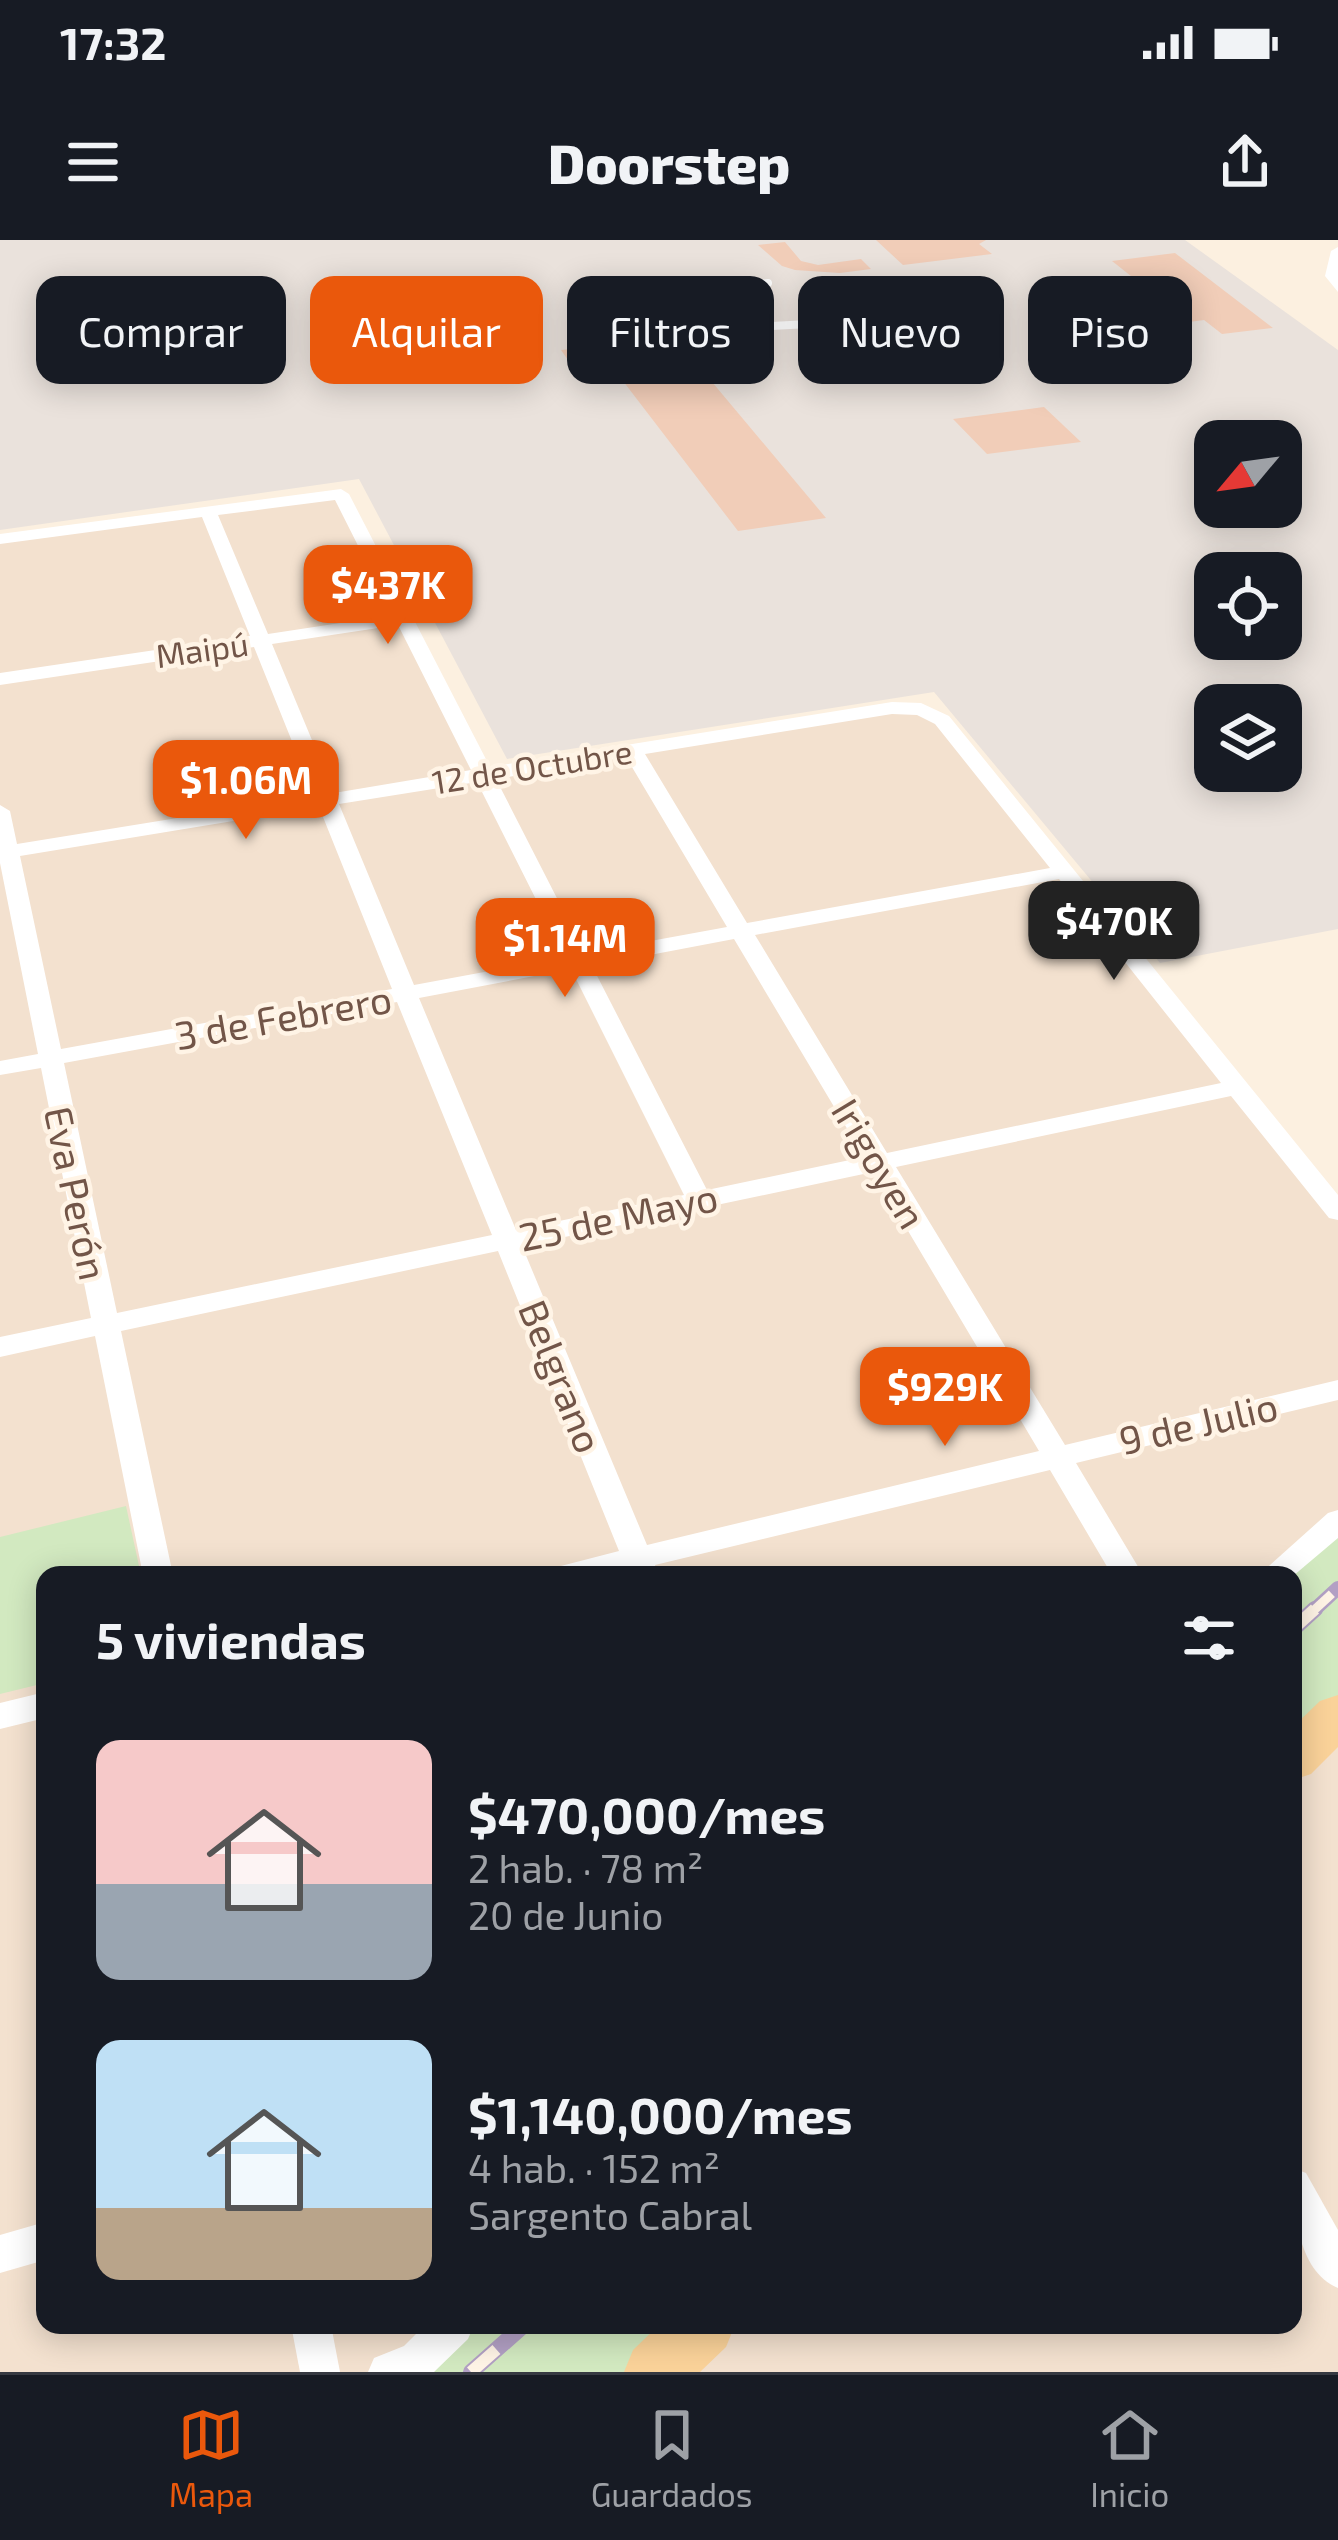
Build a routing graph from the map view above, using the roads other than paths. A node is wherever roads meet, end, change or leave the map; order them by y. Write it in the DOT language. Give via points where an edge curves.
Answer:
graph roads {
  1 [pos="1337,251"];
  2 [pos="1338,288"];
  3 [pos="208,512"];
  4 [pos="0,539"];
  5 [pos="404,619"];
  6 [pos="260,640"];
  7 [pos="0,679"];
  8 [pos="632,750"];
  9 [pos="483,774"];
  10 [pos="326,800"];
  11 [pos="0,811"];
  12 [pos="4,852"];
  13 [pos="1062,872"];
  14 [pos="742,932"];
  15 [pos="579,962"];
  16 [pos="405,993"];
  17 [pos="48,1059"];
  18 [pos="0,1068"];
  19 [pos="1237,1087"];
  20 [pos="879,1161"];
  21 [pos="699,1198"];
  22 [pos="1338,1212"];
  23 [pos="506,1239"];
  24 [pos="105,1325"];
  25 [pos="0,1347"];
  26 [pos="1338,1390"];
  27 [pos="1056,1455"];
  28 [pos="1338,1521"];
  29 [pos="156,1566"];
  30 [pos="640,1566"];
  31 [pos="1124,1566"];
  32 [pos="1285,1566"];
  33 [pos="36,1707"];
  34 [pos="0,1715"];
  35 [pos="1338,1715"];
  36 [pos="1302,1750"];
  37 [pos="1302,2203"];
  38 [pos="36,2244"];
  39 [pos="0,2254"];
  40 [pos="1338,2270"];
  41 [pos="313,2334"];
  42 [pos="445,2334"];
  43 [pos="320,2372"];
  44 [pos="388,2372"];
  1 -- 2 [label="street"];
  3 -- 4 [label="street"];
  3 -- 5 [label="street" via="341,494"];
  3 -- 6 [label="street, Belgrano"];
  5 -- 6 [label="street, Maipú"];
  5 -- 9 [label="street"];
  6 -- 7 [label="street, Maipú"];
  6 -- 10 [label="street, Belgrano"];
  8 -- 9 [label="street, 12 de Octubre"];
  8 -- 13 [label="street, 12 de Octubre" via="921,710 942,720"];
  8 -- 14 [label="street, Irigoyen"];
  9 -- 10 [label="street, 12 de Octubre"];
  9 -- 15 [label="street"];
  10 -- 12 [label="street, 12 de Octubre"];
  10 -- 16 [label="street, Belgrano"];
  11 -- 12 [label="street, Eva Perón"];
  12 -- 17 [label="street, Eva Perón"];
  13 -- 14 [label="street, 3 de Febrero"];
  13 -- 19 [label="street"];
  14 -- 15 [label="street, 3 de Febrero"];
  14 -- 20 [label="street, Irigoyen"];
  15 -- 16 [label="street, 3 de Febrero"];
  15 -- 21 [label="street"];
  16 -- 17 [label="street, 3 de Febrero"];
  16 -- 23 [label="street, Belgrano"];
  17 -- 18 [label="street, 3 de Febrero"];
  17 -- 24 [label="street, Eva Perón"];
  19 -- 20 [label="street, 25 de Mayo"];
  19 -- 22 [label="street"];
  20 -- 21 [label="street, 25 de Mayo"];
  20 -- 27 [label="street, Irigoyen"];
  21 -- 23 [label="street, 25 de Mayo"];
  23 -- 24 [label="street, 25 de Mayo"];
  23 -- 30 [label="street, Belgrano"];
  24 -- 25 [label="street, 25 de Mayo"];
  24 -- 29 [label="street, Eva Perón"];
  26 -- 27 [label="street, 9 de Julio"];
  27 -- 30 [label="street, 9 de Julio"];
  27 -- 31 [label="street, Irigoyen"];
  28 -- 32 [label="street"];
  33 -- 34 [label="street"];
  35 -- 36 [label="main road"];
  37 -- 40 [label="street"];
  38 -- 39 [label="street"];
  41 -- 43 [label="street"];
  42 -- 44 [label="street" via="417,2361"];
}
